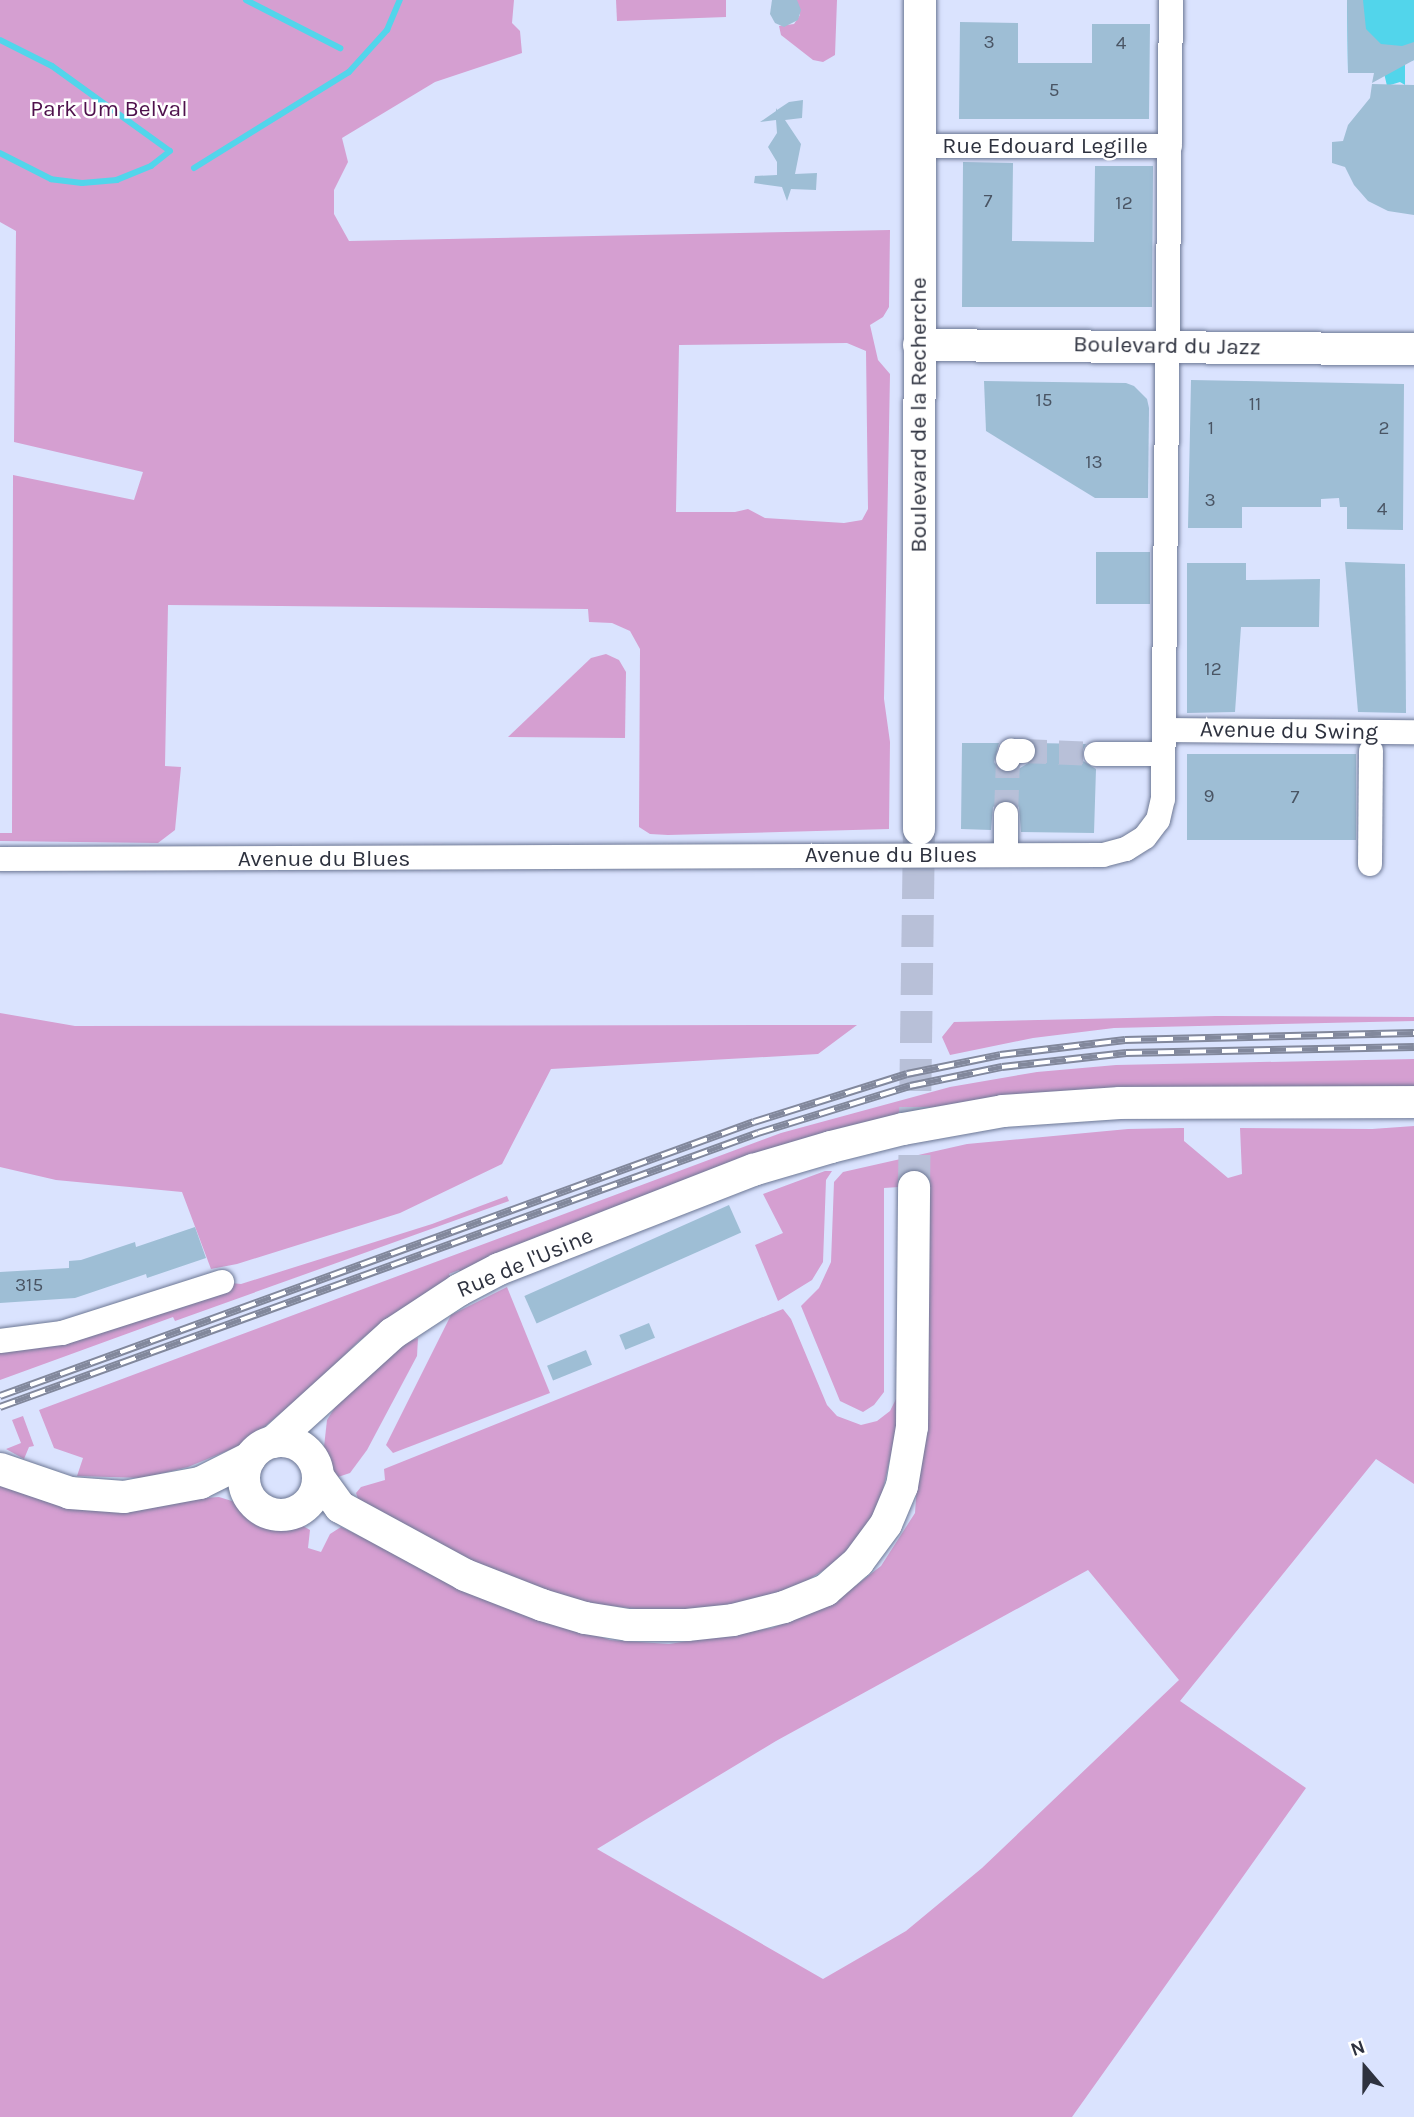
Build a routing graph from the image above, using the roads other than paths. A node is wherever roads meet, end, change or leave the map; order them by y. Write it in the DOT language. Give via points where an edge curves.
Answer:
graph roads {
  1 [pos="920,0"];
  2 [pos="1171,0"];
  3 [pos="919,146"];
  4 [pos="1170,146"];
  5 [pos="919,345"];
  6 [pos="1169,346"];
  7 [pos="1414,349"];
  8 [pos="1414,732"];
  9 [pos="1164,742"];
  10 [pos="1371,751"];
  11 [pos="1096,754"];
  12 [pos="1006,814"];
  13 [pos="919,829"];
  14 [pos="1006,855"];
  15 [pos="0,859"];
  16 [pos="1370,864"];
  17 [pos="1414,1102"];
  18 [pos="914,1187"];
  19 [pos="222,1282"];
  20 [pos="0,1341"];
  21 [pos="324,1399"];
  22 [pos="261,1450"];
  23 [pos="0,1469"];
  24 [pos="318,1471"];
  25 [pos="200,1483"];
  26 [pos="246,1491"];
  27 [pos="305,1507"];
  28 [pos="340,1507"];
  1 -- 3 [label="main road, Boulevard de la Recherche"];
  2 -- 4 [label="street, Avenue du Blues"];
  3 -- 4 [label="street, Rue Edouard Legille"];
  3 -- 5 [label="main road, Boulevard de la Recherche"];
  4 -- 6 [label="street, Avenue du Blues"];
  5 -- 6 [label="main road, Boulevard du Jazz"];
  5 -- 13 [label="main road, Boulevard de la Recherche"];
  6 -- 7 [label="main road, Boulevard du Jazz"];
  6 -- 9 [label="street, Avenue du Blues"];
  8 -- 9 [label="street, Avenue du Swing"];
  9 -- 11 [label="street, Avenue du Swing"];
  9 -- 14 [label="street, Avenue du Blues" via="1163,799 1158,820 1145,837 1126,849 1102,855"];
  10 -- 16 [label="street, Avenue du Swing"];
  12 -- 14 [label="street"];
  14 -- 15 [label="street, Avenue du Blues"];
  17 -- 21 [label="main road, Rue de l'Usine" via="1120,1102 1003,1111 903,1129 754,1170 499,1269 392,1334"];
  18 -- 28 [label="main road" via="912,1427 902,1486 886,1524 858,1562 826,1590 733,1620 628,1625 542,1605 465,1575"];
  19 -- 20 [label="street" via="62,1333"];
  21 -- 22 [label="main road, Rue de l'Usine"];
  21 -- 24 [label="main road" via="317,1431"];
  22 -- 24 [label="main road" via="299,1445"];
  22 -- 25 [label="main road, Rue de l'Usine"];
  22 -- 26 [label="main road" via="244,1480"];
  23 -- 25 [label="main road, Rue de l'Usine" via="70,1493 124,1497"];
  24 -- 27 [label="main road" via="315,1494"];
  24 -- 28 [label="main road"];
  25 -- 26 [label="main road, Rue de l'Usine"];
  26 -- 27 [label="main road" via="254,1504 278,1515"];
  27 -- 28 [label="main road"];
}
